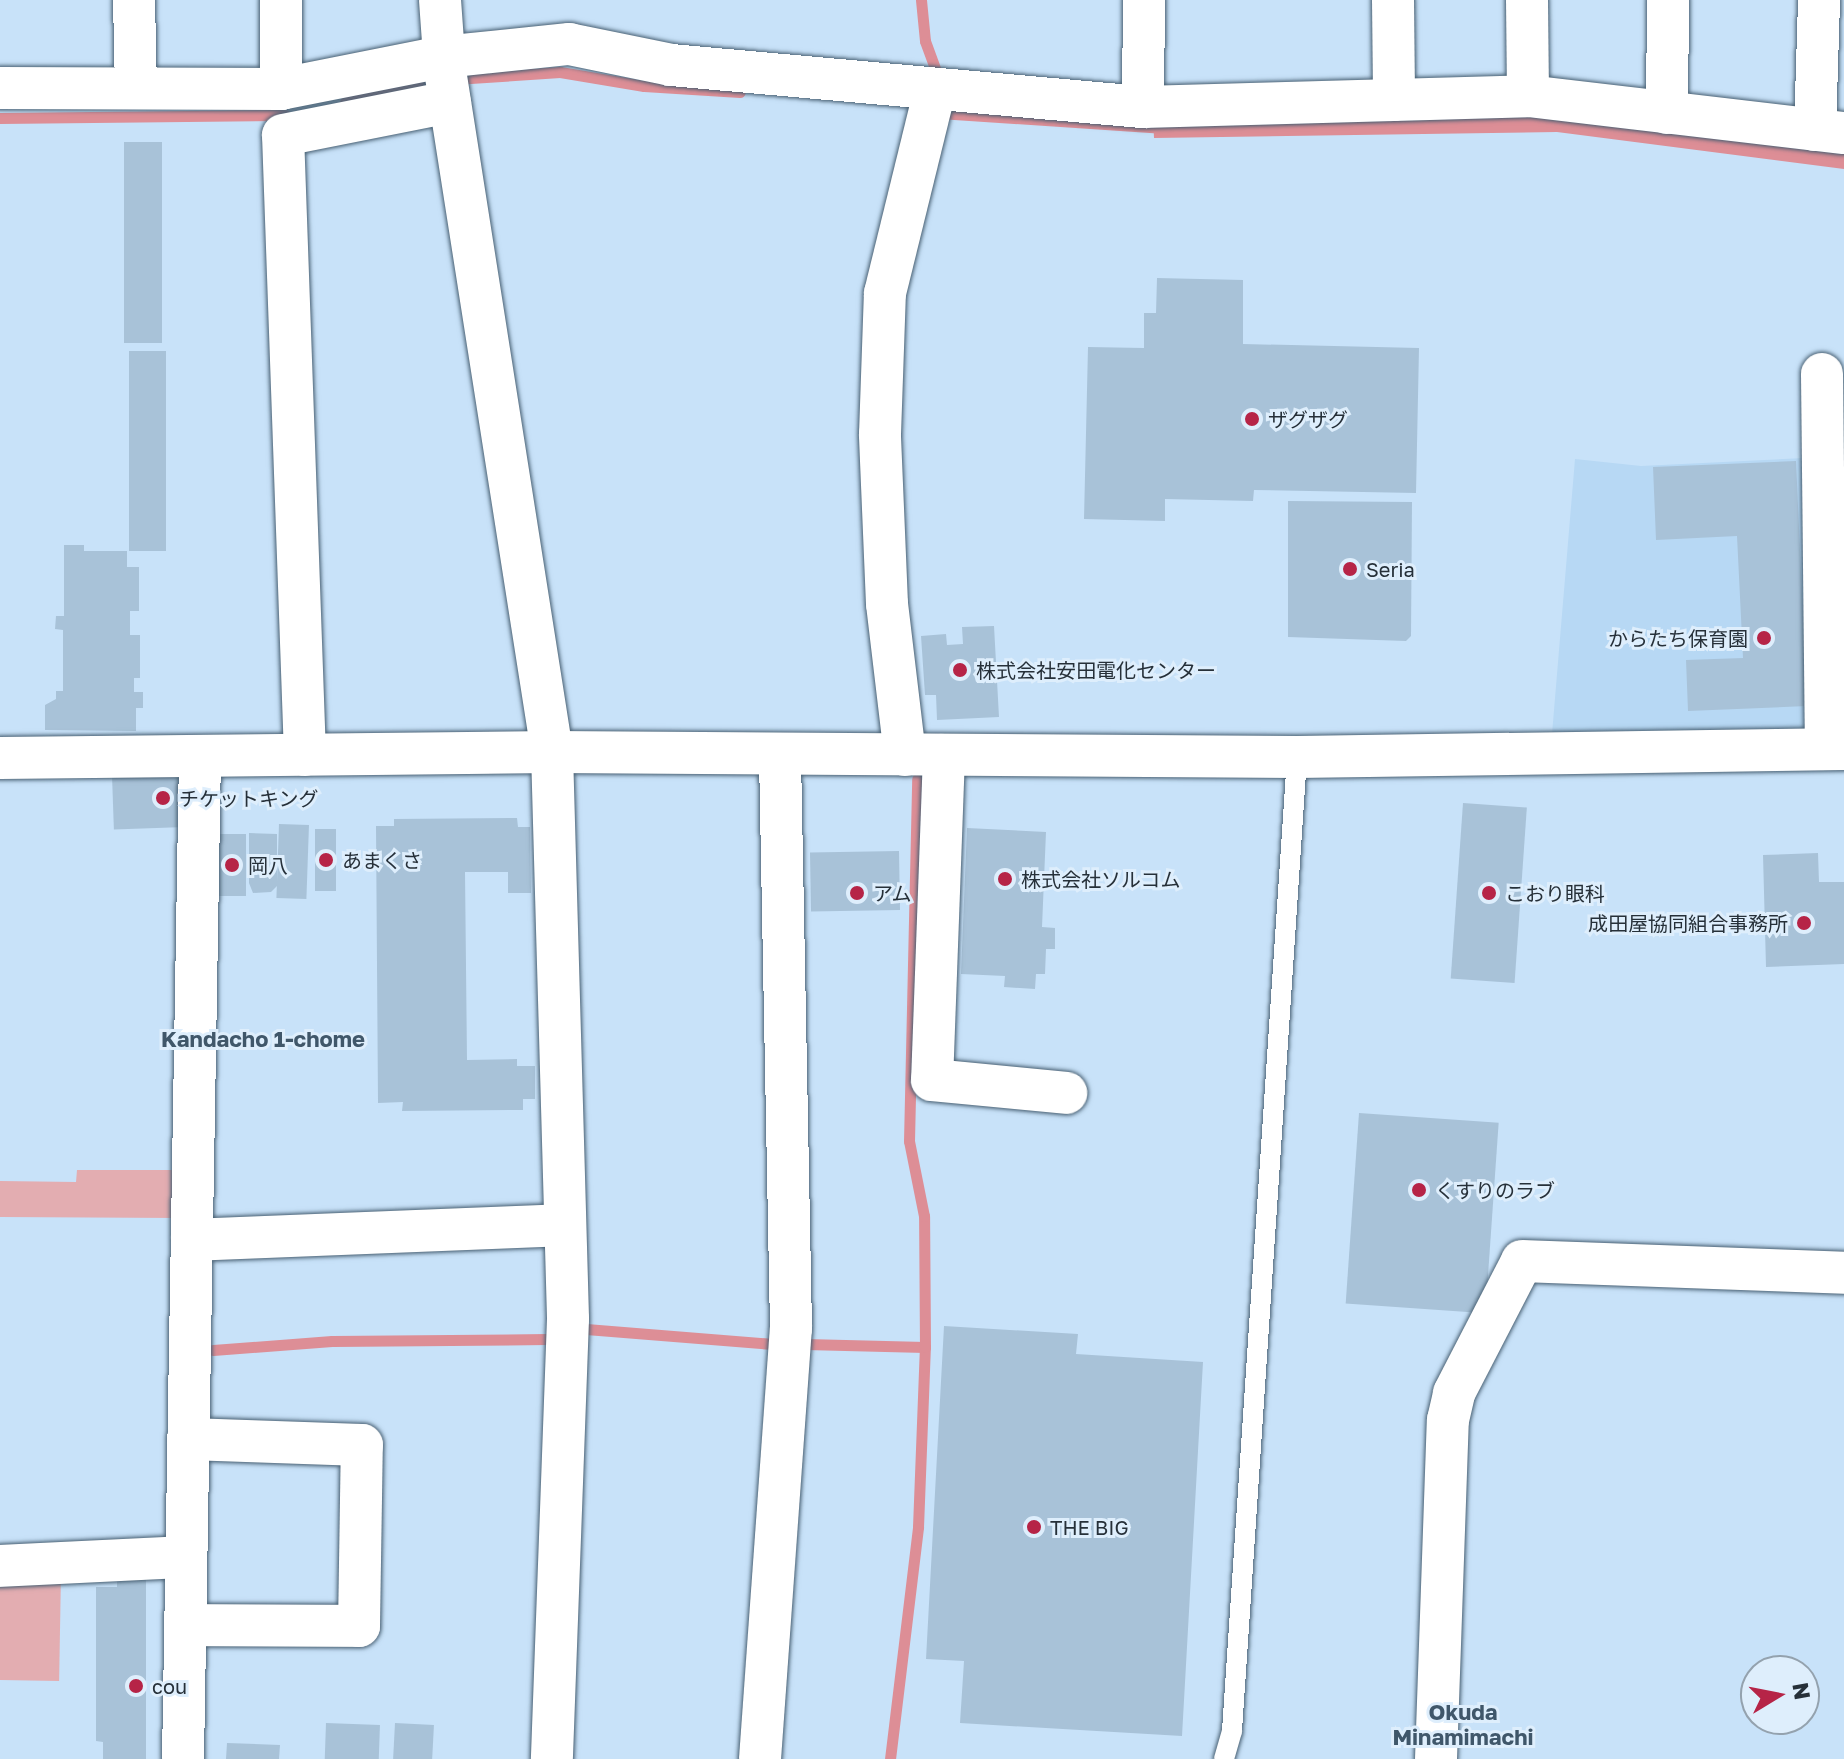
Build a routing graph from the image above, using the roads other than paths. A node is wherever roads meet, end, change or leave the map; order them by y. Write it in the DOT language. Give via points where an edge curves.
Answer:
graph roads {
  1 [pos="134,0"];
  2 [pos="281,0"];
  3 [pos="440,0"];
  4 [pos="1144,0"];
  5 [pos="1393,0"];
  6 [pos="1527,0"];
  7 [pos="1668,0"];
  8 [pos="1819,0"];
  9 [pos="447,79"];
  10 [pos="0,88"];
  11 [pos="136,88"];
  12 [pos="281,89"];
  13 [pos="1528,96"];
  14 [pos="936,98"];
  15 [pos="1394,100"];
  16 [pos="1143,107"];
  17 [pos="1667,113"];
  18 [pos="1829,131"];
  19 [pos="1822,374"];
  20 [pos="1835,749"];
  21 [pos="552,752"];
  22 [pos="780,754"];
  23 [pos="305,755"];
  24 [pos="924,755"];
  25 [pos="200,757"];
  26 [pos="1297,757"];
  27 [pos="0,758"];
  28 [pos="1066,1093"];
  29 [pos="565,1225"];
  30 [pos="192,1240"];
  31 [pos="1844,1273"];
  32 [pos="188,1439"];
  33 [pos="186,1557"];
  34 [pos="0,1566"];
  35 [pos="185,1625"];
  36 [pos="183,1759"];
  37 [pos="552,1759"];
  38 [pos="760,1759"];
  39 [pos="1224,1759"];
  40 [pos="1436,1759"];
  1 -- 11 [label="street"];
  2 -- 12 [label="street"];
  3 -- 9 [label="street"];
  4 -- 16 [label="street"];
  5 -- 15 [label="street"];
  6 -- 13 [label="street"];
  7 -- 17 [label="street"];
  8 -- 18 [label="street"];
  9 -- 12 [label="street"];
  9 -- 14 [label="street" via="569,44 671,65 883,81"];
  9 -- 21 [label="street"];
  9 -- 23 [label="street" via="283,135"];
  10 -- 11 [label="street"];
  11 -- 12 [label="street"];
  13 -- 15 [label="street"];
  13 -- 17 [label="street"];
  14 -- 16 [label="street"];
  14 -- 24 [label="street" via="885,293 880,434 887,604"];
  15 -- 16 [label="street"];
  17 -- 18 [label="street"];
  19 -- 20 [label="street"];
  20 -- 26 [label="street"];
  21 -- 22 [label="street"];
  21 -- 23 [label="street"];
  21 -- 29 [label="street"];
  22 -- 24 [label="street"];
  22 -- 38 [label="street" via="791,1329"];
  23 -- 25 [label="street"];
  24 -- 26 [label="street"];
  24 -- 28 [label="street" via="932,1080"];
  25 -- 27 [label="street"];
  25 -- 30 [label="street"];
  26 -- 39 [label="lane" via="1232,1731"];
  29 -- 30 [label="street"];
  29 -- 37 [label="street" via="568,1319"];
  30 -- 32 [label="street"];
  31 -- 40 [label="street" via="1522,1261 1454,1393 1448,1420"];
  32 -- 33 [label="street"];
  32 -- 35 [label="street" via="362,1445 359,1626"];
  33 -- 34 [label="street"];
  33 -- 35 [label="street"];
  35 -- 36 [label="street"];
}
